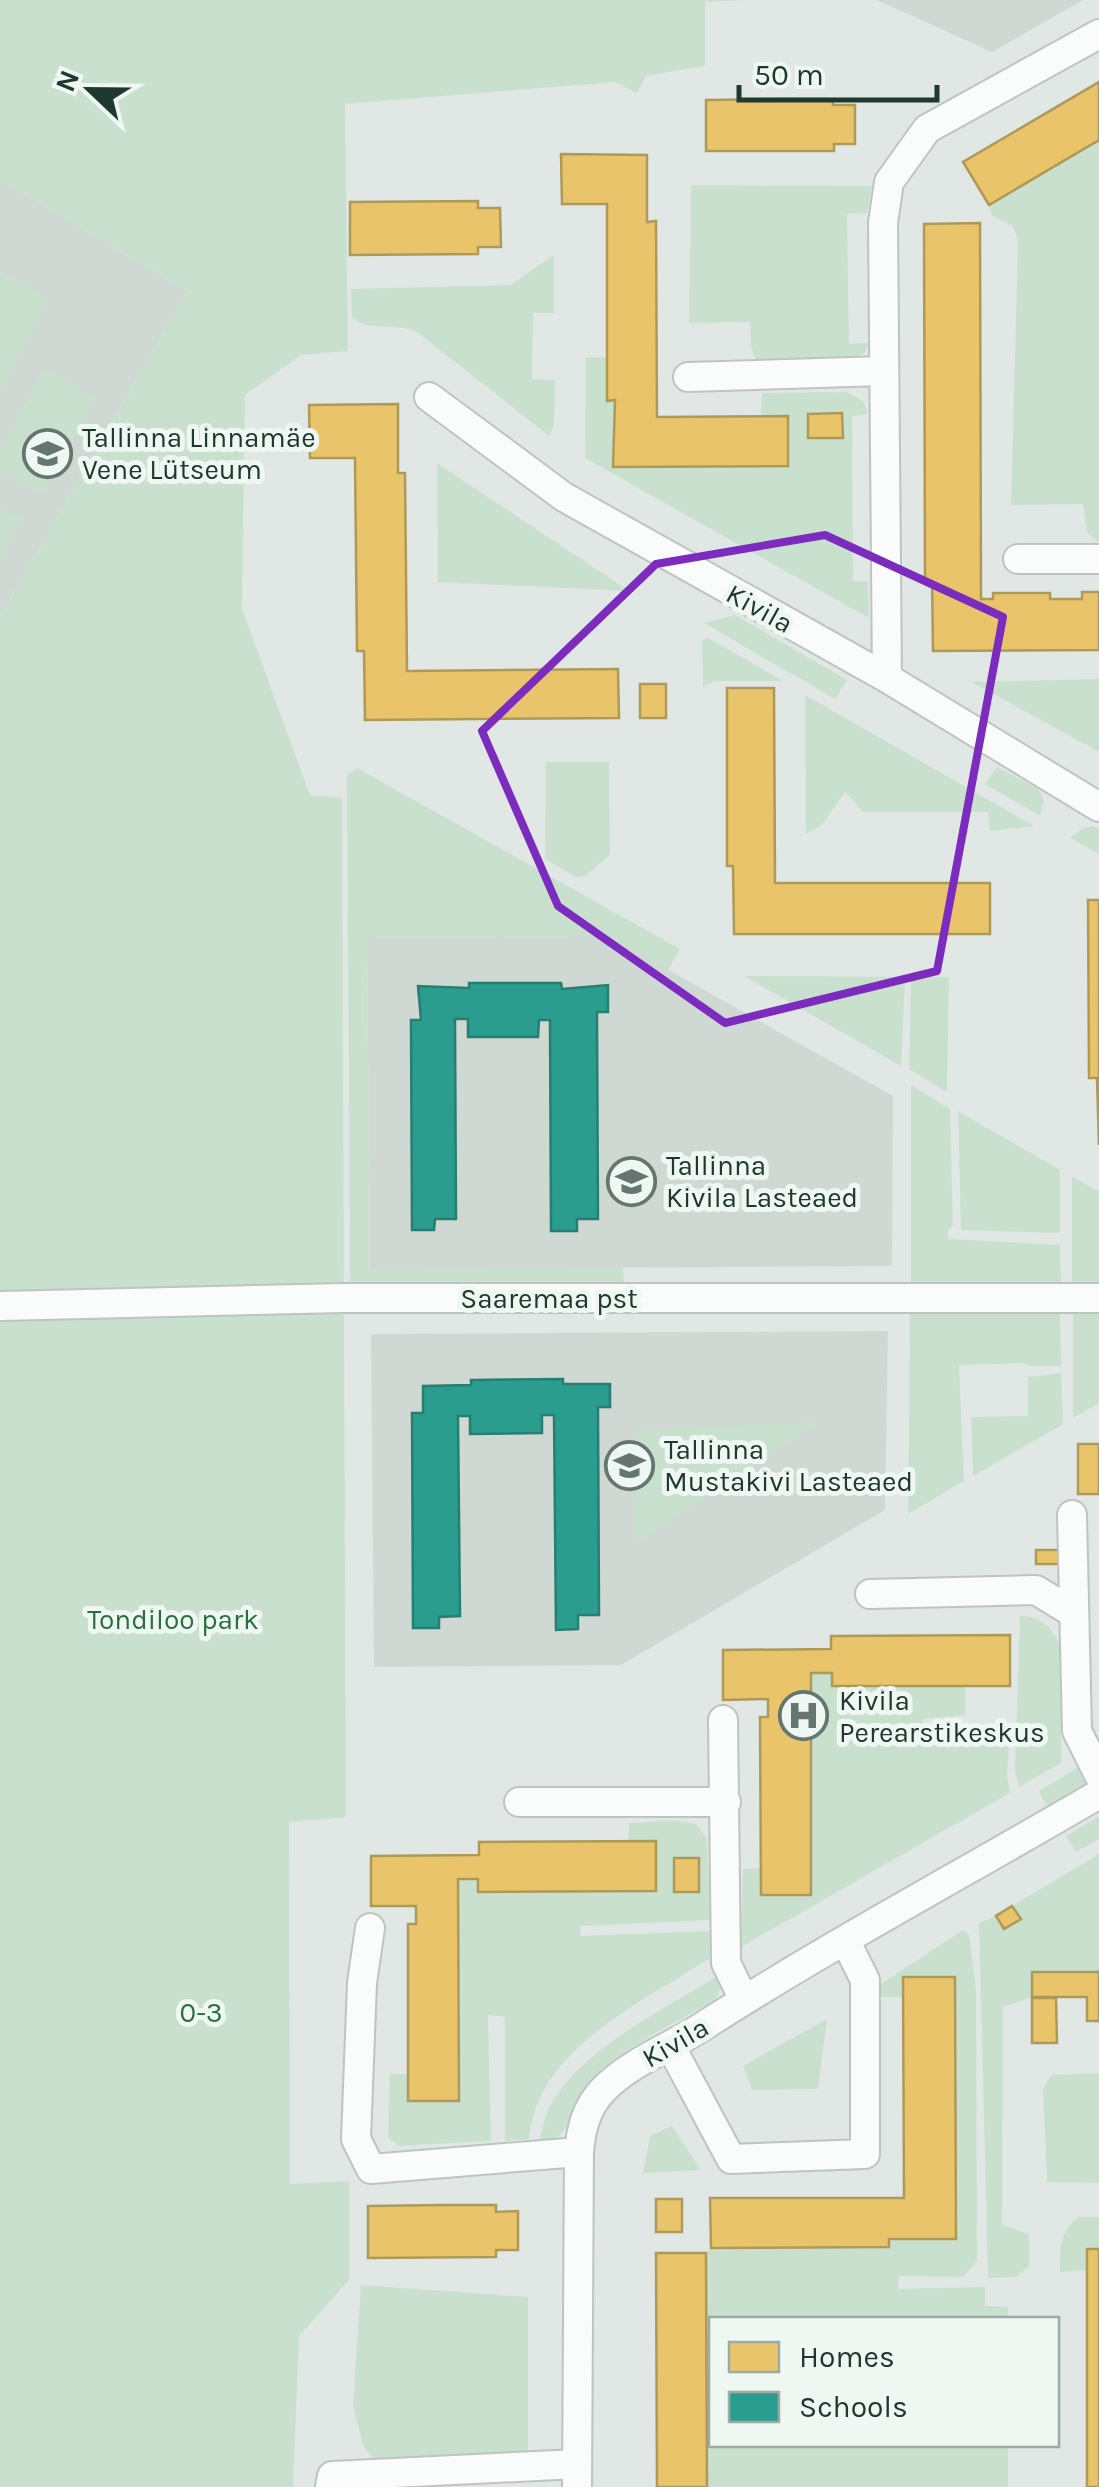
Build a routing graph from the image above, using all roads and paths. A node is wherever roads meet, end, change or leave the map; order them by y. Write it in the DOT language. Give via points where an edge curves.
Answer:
graph roads {
  1 [pos="1099,34"];
  2 [pos="883,371"];
  3 [pos="688,376"];
  4 [pos="430,397"];
  5 [pos="1018,559"];
  6 [pos="1099,559"];
  7 [pos="887,678"];
  8 [pos="1099,807"];
  9 [pos="1099,1298"];
  10 [pos="0,1306"];
  11 [pos="1072,1515"];
  12 [pos="870,1594"];
  13 [pos="1072,1612"];
  14 [pos="723,1720"];
  15 [pos="1099,1775"];
  16 [pos="1099,1794"];
  17 [pos="519,1802"];
  18 [pos="726,1802"];
  19 [pos="370,1928"];
  20 [pos="846,1942"];
  21 [pos="744,2000"];
  22 [pos="672,2047"];
  23 [pos="579,2152"];
  24 [pos="577,2475"];
  25 [pos="330,2487"];
  1 -- 2 [label="street" via="927,129 895,170 882,223"];
  2 -- 3 [label="street"];
  2 -- 7 [label="street"];
  4 -- 7 [label="street, Kivila" via="564,497"];
  5 -- 6 [label="street"];
  7 -- 8 [label="street, Kivila"];
  9 -- 10 [label="street, Saaremaa pst" via="344,1298"];
  11 -- 13 [label="street"];
  12 -- 13 [label="street" via="1036,1590"];
  13 -- 15 [label="street" via="1076,1731"];
  14 -- 18 [label="street"];
  16 -- 20 [label="street, Kivila"];
  17 -- 18 [label="street"];
  18 -- 21 [label="street" via="726,1963"];
  19 -- 23 [label="street" via="356,2139 371,2169"];
  20 -- 21 [label="street, Kivila"];
  20 -- 22 [label="street" via="865,1980 866,2154 730,2159"];
  21 -- 22 [label="street, Kivila"];
  22 -- 23 [label="street, Kivila" via="600,2092 582,2123"];
  23 -- 24 [label="street, Kivila"];
  24 -- 25 [label="street" via="332,2476"];
}
